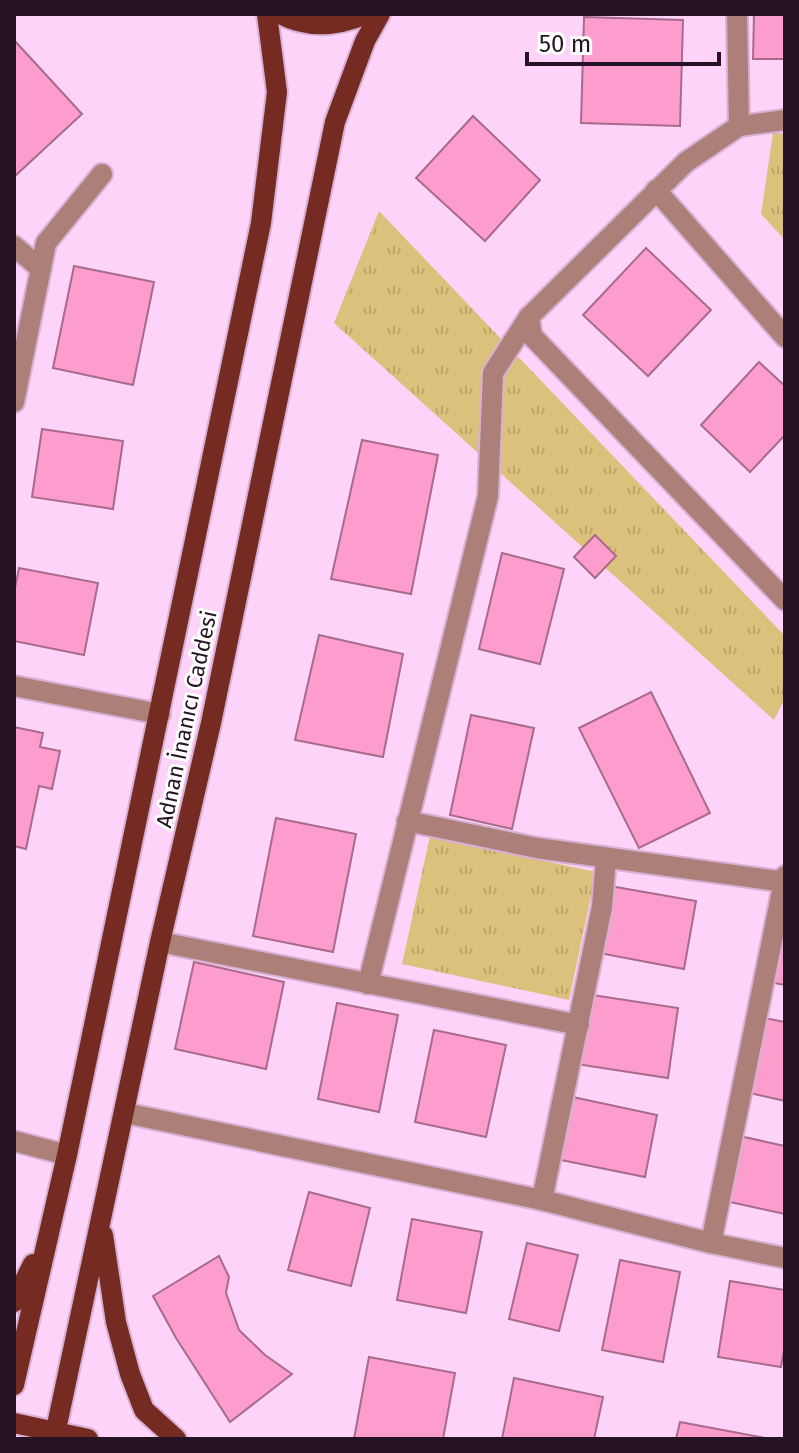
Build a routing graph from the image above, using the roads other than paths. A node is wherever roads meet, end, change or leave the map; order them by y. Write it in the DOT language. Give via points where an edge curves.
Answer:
graph roads {
  1 [pos="267,14"];
  2 [pos="280,14"];
  3 [pos="366,14"];
  4 [pos="380,14"];
  5 [pos="737,14"];
  6 [pos="785,120"];
  7 [pos="739,126"];
  8 [pos="102,174"];
  9 [pos="656,190"];
  10 [pos="14,246"];
  11 [pos="41,269"];
  12 [pos="529,317"];
  13 [pos="785,337"];
  14 [pos="16,379"];
  15 [pos="14,402"];
  16 [pos="785,600"];
  17 [pos="14,686"];
  18 [pos="160,714"];
  19 [pos="407,821"];
  20 [pos="606,858"];
  21 [pos="785,880"];
  22 [pos="160,942"];
  23 [pos="368,984"];
  24 [pos="579,1025"];
  25 [pos="125,1113"];
  26 [pos="14,1141"];
  27 [pos="67,1155"];
  28 [pos="542,1200"];
  29 [pos="101,1223"];
  30 [pos="49,1231"];
  31 [pos="711,1243"];
  32 [pos="785,1258"];
  33 [pos="14,1302"];
  34 [pos="14,1385"];
  35 [pos="14,1423"];
  36 [pos="55,1435"];
  37 [pos="88,1439"];
  38 [pos="176,1439"];
  1 -- 18 [label="main road, Adnan İnanıcı Caddesi" via="277,92 261,223"];
  2 -- 3 [label="main road" via="328,25"];
  4 -- 22 [label="main road, Adnan İnanıcı Caddesi" via="335,122 211,723"];
  5 -- 7 [label="street"];
  6 -- 7 [label="street"];
  7 -- 9 [label="street"];
  8 -- 11 [label="street" via="46,243"];
  9 -- 12 [label="street"];
  9 -- 13 [label="street"];
  10 -- 11 [label="street"];
  11 -- 14 [label="street"];
  12 -- 16 [label="street" via="532,336"];
  12 -- 19 [label="street" via="493,373 488,496"];
  14 -- 15 [label="street"];
  17 -- 18 [label="street"];
  18 -- 27 [label="main road, Adnan İnanıcı Caddesi"];
  19 -- 20 [label="street"];
  19 -- 23 [label="street"];
  20 -- 21 [label="street"];
  20 -- 24 [label="street"];
  21 -- 31 [label="street"];
  22 -- 23 [label="street"];
  22 -- 25 [label="main road, Adnan İnanıcı Caddesi"];
  23 -- 24 [label="street"];
  24 -- 28 [label="street"];
  25 -- 28 [label="street"];
  25 -- 29 [label="main road, Adnan İnanıcı Caddesi"];
  26 -- 27 [label="street"];
  27 -- 30 [label="main road, Adnan İnanıcı Caddesi"];
  28 -- 31 [label="street"];
  29 -- 36 [label="main road, Adnan İnanıcı Caddesi"];
  29 -- 38 [label="main road" via="130,1374 144,1410"];
  30 -- 33 [label="main road"];
  30 -- 34 [label="main road, Adnan İnanıcı Caddesi"];
  31 -- 32 [label="street"];
  35 -- 36 [label="main road"];
  36 -- 37 [label="main road"];
}
